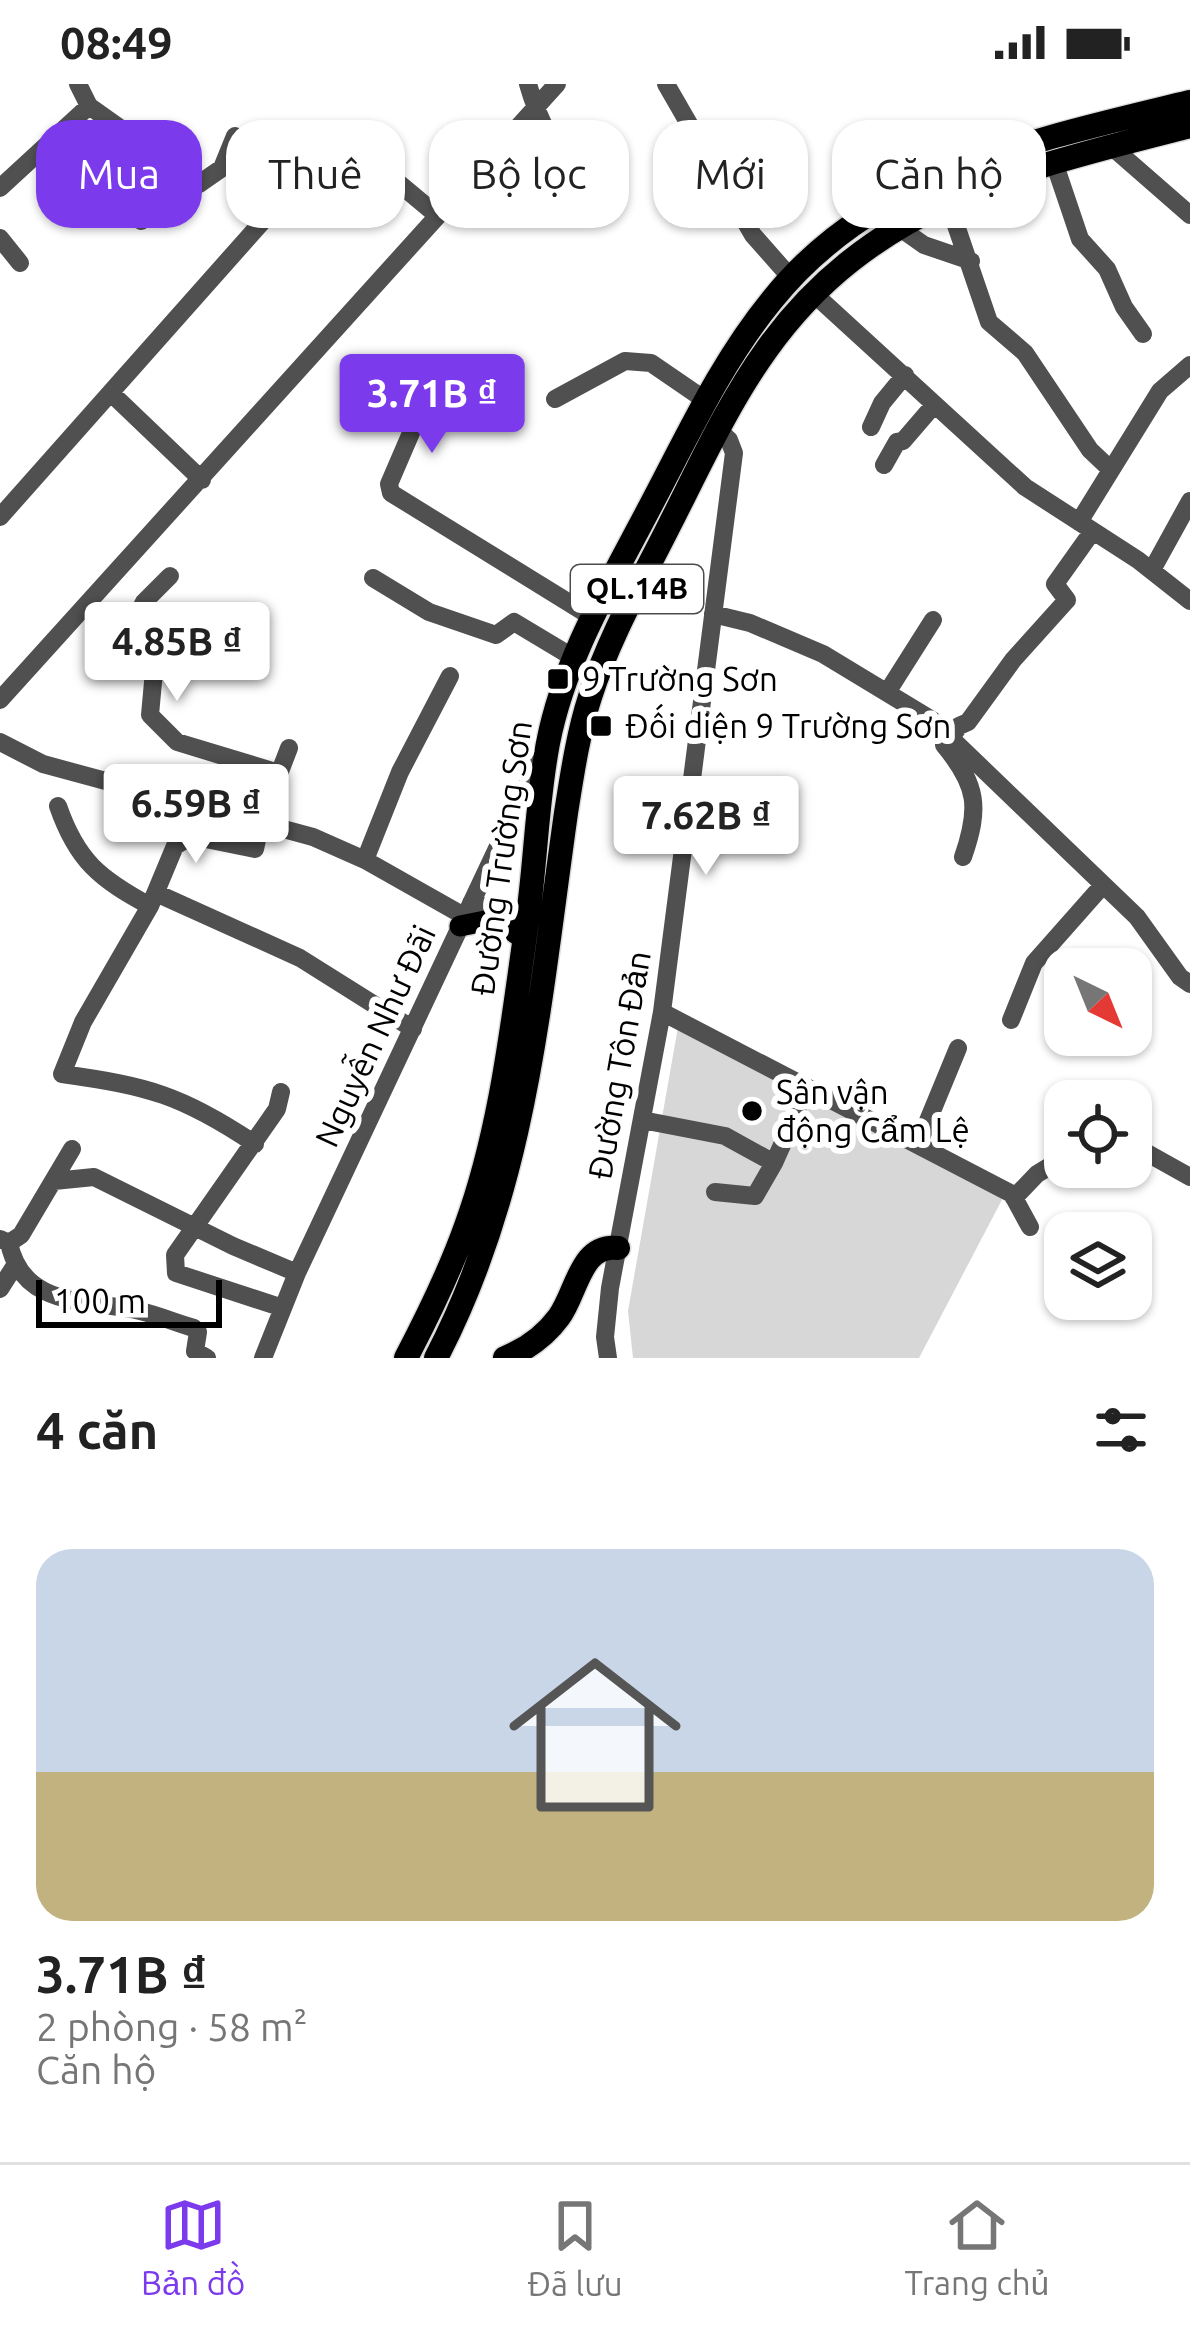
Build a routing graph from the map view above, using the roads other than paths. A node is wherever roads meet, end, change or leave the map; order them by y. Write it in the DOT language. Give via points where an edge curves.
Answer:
graph roads {
  1 [pos="78,84"];
  2 [pos="528,84"];
  3 [pos="557,84"];
  4 [pos="666,84"];
  5 [pos="1190,102"];
  6 [pos="89,106"];
  7 [pos="536,108"];
  8 [pos="74,120"];
  9 [pos="525,120"];
  10 [pos="542,120"];
  11 [pos="1190,126"];
  12 [pos="1111,146"];
  13 [pos="36,156"];
  14 [pos="226,158"];
  15 [pos="1054,162"];
  16 [pos="1046,165"];
  17 [pos="0,188"];
  18 [pos="429,209"];
  19 [pos="1190,214"];
  20 [pos="429,226"];
  21 [pos="894,228"];
  22 [pos="900,228"];
  23 [pos="958,228"];
  24 [pos="0,238"];
  25 [pos="971,261"];
  26 [pos="20,263"];
  27 [pos="791,278"];
  28 [pos="812,293"];
  29 [pos="1143,334"];
  30 [pos="1190,365"];
  31 [pos="905,375"];
  32 [pos="392,386"];
  33 [pos="111,393"];
  34 [pos="555,399"];
  35 [pos="705,400"];
  36 [pos="934,405"];
  37 [pos="871,427"];
  38 [pos="718,430"];
  39 [pos="884,464"];
  40 [pos="1109,468"];
  41 [pos="202,480"];
  42 [pos="1190,501"];
  43 [pos="0,517"];
  44 [pos="1085,527"];
  45 [pos="1152,570"];
  46 [pos="170,576"];
  47 [pos="373,578"];
  48 [pos="1190,601"];
  49 [pos="712,614"];
  50 [pos="592,617"];
  51 [pos="933,620"];
  52 [pos="574,658"];
  53 [pos="450,676"];
  54 [pos="888,691"];
  55 [pos="0,700"];
  56 [pos="910,705"];
  57 [pos="951,738"];
  58 [pos="0,742"];
  59 [pos="548,744"];
  60 [pos="289,748"];
  61 [pos="279,773"];
  62 [pos="58,806"];
  63 [pos="261,821"];
  64 [pos="963,857"];
  65 [pos="365,860"];
  66 [pos="1103,885"];
  67 [pos="153,900"];
  68 [pos="465,915"];
  69 [pos="554,921"];
  70 [pos="526,927"];
  71 [pos="1189,982"];
  72 [pos="662,1012"];
  73 [pos="1011,1020"];
  74 [pos="413,1029"];
  75 [pos="958,1048"];
  76 [pos="281,1092"];
  77 [pos="797,1109"];
  78 [pos="642,1120"];
  79 [pos="255,1144"];
  80 [pos="918,1145"];
  81 [pos="72,1149"];
  82 [pos="1152,1156"];
  83 [pos="774,1163"];
  84 [pos="1044,1170"];
  85 [pos="1190,1177"];
  86 [pos="54,1181"];
  87 [pos="715,1192"];
  88 [pos="1014,1198"];
  89 [pos="194,1227"];
  90 [pos="1030,1227"];
  91 [pos="4,1241"];
  92 [pos="618,1248"];
  93 [pos="14,1268"];
  94 [pos="297,1273"];
  95 [pos="0,1289"];
  96 [pos="283,1308"];
  97 [pos="207,1358"];
  98 [pos="263,1358"];
  99 [pos="406,1358"];
  100 [pos="436,1358"];
  101 [pos="505,1358"];
  102 [pos="608,1358"];
  1 -- 6 [label="street"];
  2 -- 7 [label="street"];
  3 -- 7 [label="street"];
  4 -- 27 [label="street" via="754,235"];
  5 -- 27 [label="highway, Đường Trường Sơn / QL.14B" via="938,175 867,216"];
  6 -- 8 [label="street"];
  6 -- 14 [label="street" via="200,184"];
  7 -- 9 [label="street"];
  7 -- 10 [label="street"];
  11 -- 12 [label="highway, Đường Trường Sơn / QL.14B"];
  12 -- 15 [label="highway, Đường Trường Sơn / QL.14B"];
  12 -- 19 [label="street"];
  13 -- 17 [label="street"];
  15 -- 16 [label="highway, Đường Trường Sơn / QL.14B"];
  15 -- 29 [label="street" via="1080,239"];
  18 -- 33 [label="street" via="346,140 334,142"];
  20 -- 41 [label="street"];
  21 -- 28 [label="highway, Đường Trường Sơn / QL.14B"];
  22 -- 25 [label="street"];
  23 -- 25 [label="street"];
  24 -- 26 [label="street"];
  25 -- 40 [label="street" via="994,330 1025,353"];
  27 -- 35 [label="highway, Đường Trường Sơn / QL.14B"];
  28 -- 31 [label="street"];
  28 -- 38 [label="highway, Đường Trường Sơn / QL.14B"];
  30 -- 40 [label="street" via="1160,391"];
  31 -- 36 [label="street"];
  31 -- 37 [label="street"];
  32 -- 50 [label="street" via="423,405 391,493"];
  33 -- 41 [label="street"];
  33 -- 43 [label="street"];
  34 -- 35 [label="street" via="625,361 651,363"];
  35 -- 50 [label="highway, Đường Trường Sơn / QL.14B"];
  36 -- 39 [label="street"];
  36 -- 44 [label="street" via="1025,487"];
  38 -- 49 [label="street, Đường Tôn Đản" via="734,453"];
  38 -- 69 [label="highway, Đường Trường Sơn / QL.14B" via="590,698"];
  40 -- 44 [label="street"];
  41 -- 55 [label="street"];
  42 -- 45 [label="street"];
  44 -- 45 [label="street"];
  44 -- 57 [label="street" via="1055,584 1067,600"];
  45 -- 48 [label="street"];
  46 -- 61 [label="street" via="138,614 154,660 150,715 181,743"];
  47 -- 52 [label="street" via="458,624 496,635 514,622"];
  49 -- 54 [label="street" via="823,654"];
  49 -- 72 [label="street, Đường Tôn Đản"];
  50 -- 52 [label="highway, Đường Trường Sơn / QL.14B"];
  51 -- 54 [label="street"];
  52 -- 59 [label="highway, Đường Trường Sơn / QL.14B"];
  53 -- 65 [label="street"];
  54 -- 56 [label="street"];
  56 -- 57 [label="street"];
  56 -- 64 [label="street" via="974,791 975,823"];
  57 -- 66 [label="street"];
  58 -- 63 [label="street" via="43,764"];
  59 -- 68 [label="street, Nguyễn Như Đãi"];
  59 -- 70 [label="highway, Đường Trường Sơn / QL.14B"];
  60 -- 61 [label="street"];
  61 -- 63 [label="street"];
  62 -- 67 [label="street" via="79,854 110,883"];
  63 -- 65 [label="street"];
  63 -- 67 [label="street" via="255,849 182,838"];
  65 -- 68 [label="street"];
  66 -- 71 [label="street"];
  66 -- 73 [label="street" via="1034,963"];
  67 -- 74 [label="street" via="300,958"];
  67 -- 79 [label="street" via="62,1074 170,1094"];
  68 -- 70 [label="main road"];
  68 -- 74 [label="street, Nguyễn Như Đãi"];
  69 -- 70 [label="street"];
  69 -- 100 [label="highway, Đường Trường Sơn / QL.14B" via="510,1168"];
  70 -- 99 [label="highway, Đường Trường Sơn / QL.14B" via="472,1205"];
  72 -- 78 [label="street, Đường Tôn Đản"];
  72 -- 80 [label="street"];
  74 -- 94 [label="street, Nguyễn Như Đãi"];
  75 -- 80 [label="street"];
  76 -- 79 [label="street"];
  77 -- 83 [label="street"];
  78 -- 83 [label="street" via="725,1136"];
  78 -- 92 [label="street, Đường Tôn Đản"];
  79 -- 89 [label="street"];
  80 -- 88 [label="street"];
  81 -- 86 [label="street"];
  82 -- 85 [label="street"];
  83 -- 87 [label="street" via="755,1196"];
  84 -- 88 [label="street"];
  86 -- 89 [label="street" via="94,1178"];
  86 -- 91 [label="street" via="29,1225"];
  88 -- 90 [label="street"];
  89 -- 94 [label="street"];
  89 -- 96 [label="street" via="175,1255 176,1273"];
  91 -- 93 [label="street"];
  92 -- 101 [label="highway" via="594,1253 550,1328"];
  92 -- 102 [label="street, Đường Tôn Đản"];
  93 -- 95 [label="street"];
  93 -- 97 [label="street" via="54,1296 194,1328 195,1351"];
  94 -- 96 [label="street, Nguyễn Như Đãi"];
  96 -- 98 [label="street, Nguyễn Như Đãi"];
}
